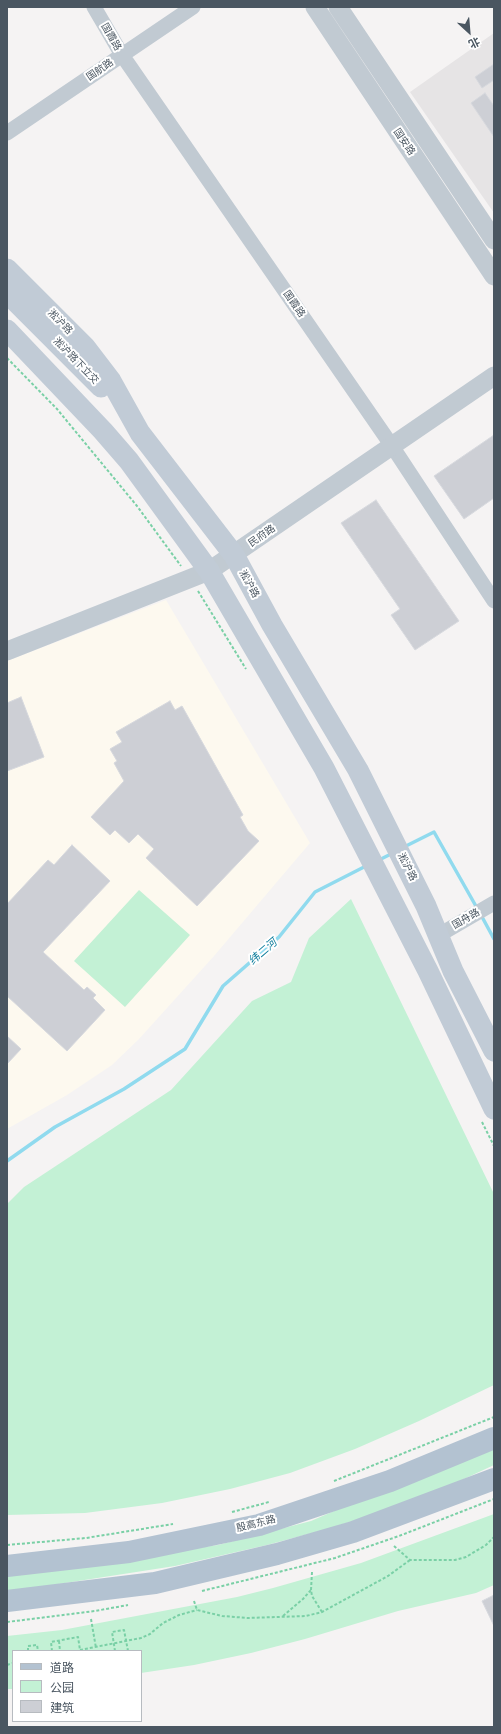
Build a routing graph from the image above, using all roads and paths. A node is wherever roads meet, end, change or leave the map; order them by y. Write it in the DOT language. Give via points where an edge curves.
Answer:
graph roads {
  1 [pos="94,7"];
  2 [pos="193,7"];
  3 [pos="315,7"];
  4 [pos="338,7"];
  5 [pos="122,55"];
  6 [pos="7,132"];
  7 [pos="494,240"];
  8 [pos="7,269"];
  9 [pos="494,276"];
  10 [pos="7,293"];
  11 [pos="7,318"];
  12 [pos="7,330"];
  13 [pos="7,358"];
  14 [pos="494,376"];
  15 [pos="140,433"];
  16 [pos="392,446"];
  17 [pos="129,461"];
  18 [pos="234,555"];
  19 [pos="200,576"];
  20 [pos="494,601"];
  21 [pos="213,616"];
  22 [pos="7,651"];
  23 [pos="494,903"];
  24 [pos="439,935"];
  25 [pos="416,947"];
  26 [pos="494,1051"];
  27 [pos="494,1109"];
  28 [pos="494,1417"];
  29 [pos="494,1438"];
  30 [pos="494,1479"];
  31 [pos="331,1482"];
  32 [pos="274,1501"];
  33 [pos="231,1512"];
  34 [pos="179,1523"];
  35 [pos="494,1537"];
  36 [pos="7,1545"];
  37 [pos="394,1546"];
  38 [pos="410,1560"];
  39 [pos="7,1566"];
  40 [pos="312,1572"];
  41 [pos="311,1590"];
  42 [pos="7,1601"];
  43 [pos="194,1601"];
  44 [pos="197,1610"];
  45 [pos="322,1612"];
  46 [pos="283,1617"];
  47 [pos="91,1619"];
  48 [pos="59,1641"];
  49 [pos="127,1642"];
  50 [pos="114,1644"];
  51 [pos="96,1648"];
  52 [pos="28,1650"];
  53 [pos="38,1650"];
  54 [pos="52,1650"];
  55 [pos="60,1650"];
  56 [pos="80,1650"];
  57 [pos="85,1650"];
  58 [pos="116,1650"];
  59 [pos="128,1650"];
  1 -- 5 [label="street, 国霞路"];
  2 -- 5 [label="street, 国航路"];
  3 -- 9 [label="street, 国安路"];
  4 -- 7 [label="street, 国安路"];
  5 -- 6 [label="street, 国航路"];
  5 -- 16 [label="street, 国霞路"];
  8 -- 15 [label="main road, 淞沪路" via="85,347 111,381"];
  10 -- 15 [label="main road, 淞沪路下立交" via="84,370"];
  11 -- 17 [label="main road, 淞沪路下立交" via="94,411"];
  12 -- 17 [label="main road"];
  13 -- 19 [label="path" via="57,409 137,506"];
  14 -- 16 [label="street, 民府路"];
  15 -- 18 [label="main road, 淞沪路"];
  16 -- 18 [label="street, 民府路"];
  16 -- 20 [label="street, 国霞路"];
  17 -- 19 [label="main road"];
  18 -- 19 [label="street, 民府路"];
  18 -- 24 [label="main road, 淞沪路" via="272,625 358,770"];
  19 -- 21 [label="path"];
  19 -- 22 [label="street, 民府路"];
  19 -- 25 [label="main road" via="324,768"];
  23 -- 24 [label="street, 国舟路"];
  24 -- 25 [label="street"];
  24 -- 26 [label="main road, 淞沪路" via="453,971"];
  25 -- 27 [label="main road"];
  28 -- 31 [label="path"];
  29 -- 39 [label="main road, 殷高东路" via="390,1480 259,1524 129,1552"];
  30 -- 42 [label="main road" via="352,1532 277,1554 154,1583"];
  32 -- 33 [label="path"];
  34 -- 36 [label="path" via="86,1538"];
  35 -- 38 [label="path" via="466,1557 455,1560"];
  37 -- 38 [label="path"];
  38 -- 45 [label="path" via="388,1576"];
  40 -- 41 [label="path"];
  41 -- 45 [label="path"];
  41 -- 46 [label="path"];
  43 -- 44 [label="path"];
  44 -- 46 [label="path" via="222,1616"];
  44 -- 49 [label="path" via="163,1623 150,1634"];
  45 -- 46 [label="path"];
  47 -- 51 [label="path"];
  48 -- 54 [label="path" via="51,1642"];
  48 -- 55 [label="path"];
  48 -- 56 [label="path" via="78,1637"];
  49 -- 50 [label="path"];
  49 -- 50 [label="path" via="124,1630 112,1632"];
  49 -- 59 [label="path"];
  50 -- 51 [label="path"];
  50 -- 58 [label="path"];
  51 -- 57 [label="path"];
  52 -- 53 [label="path" via="28,1646 37,1645"];
}
